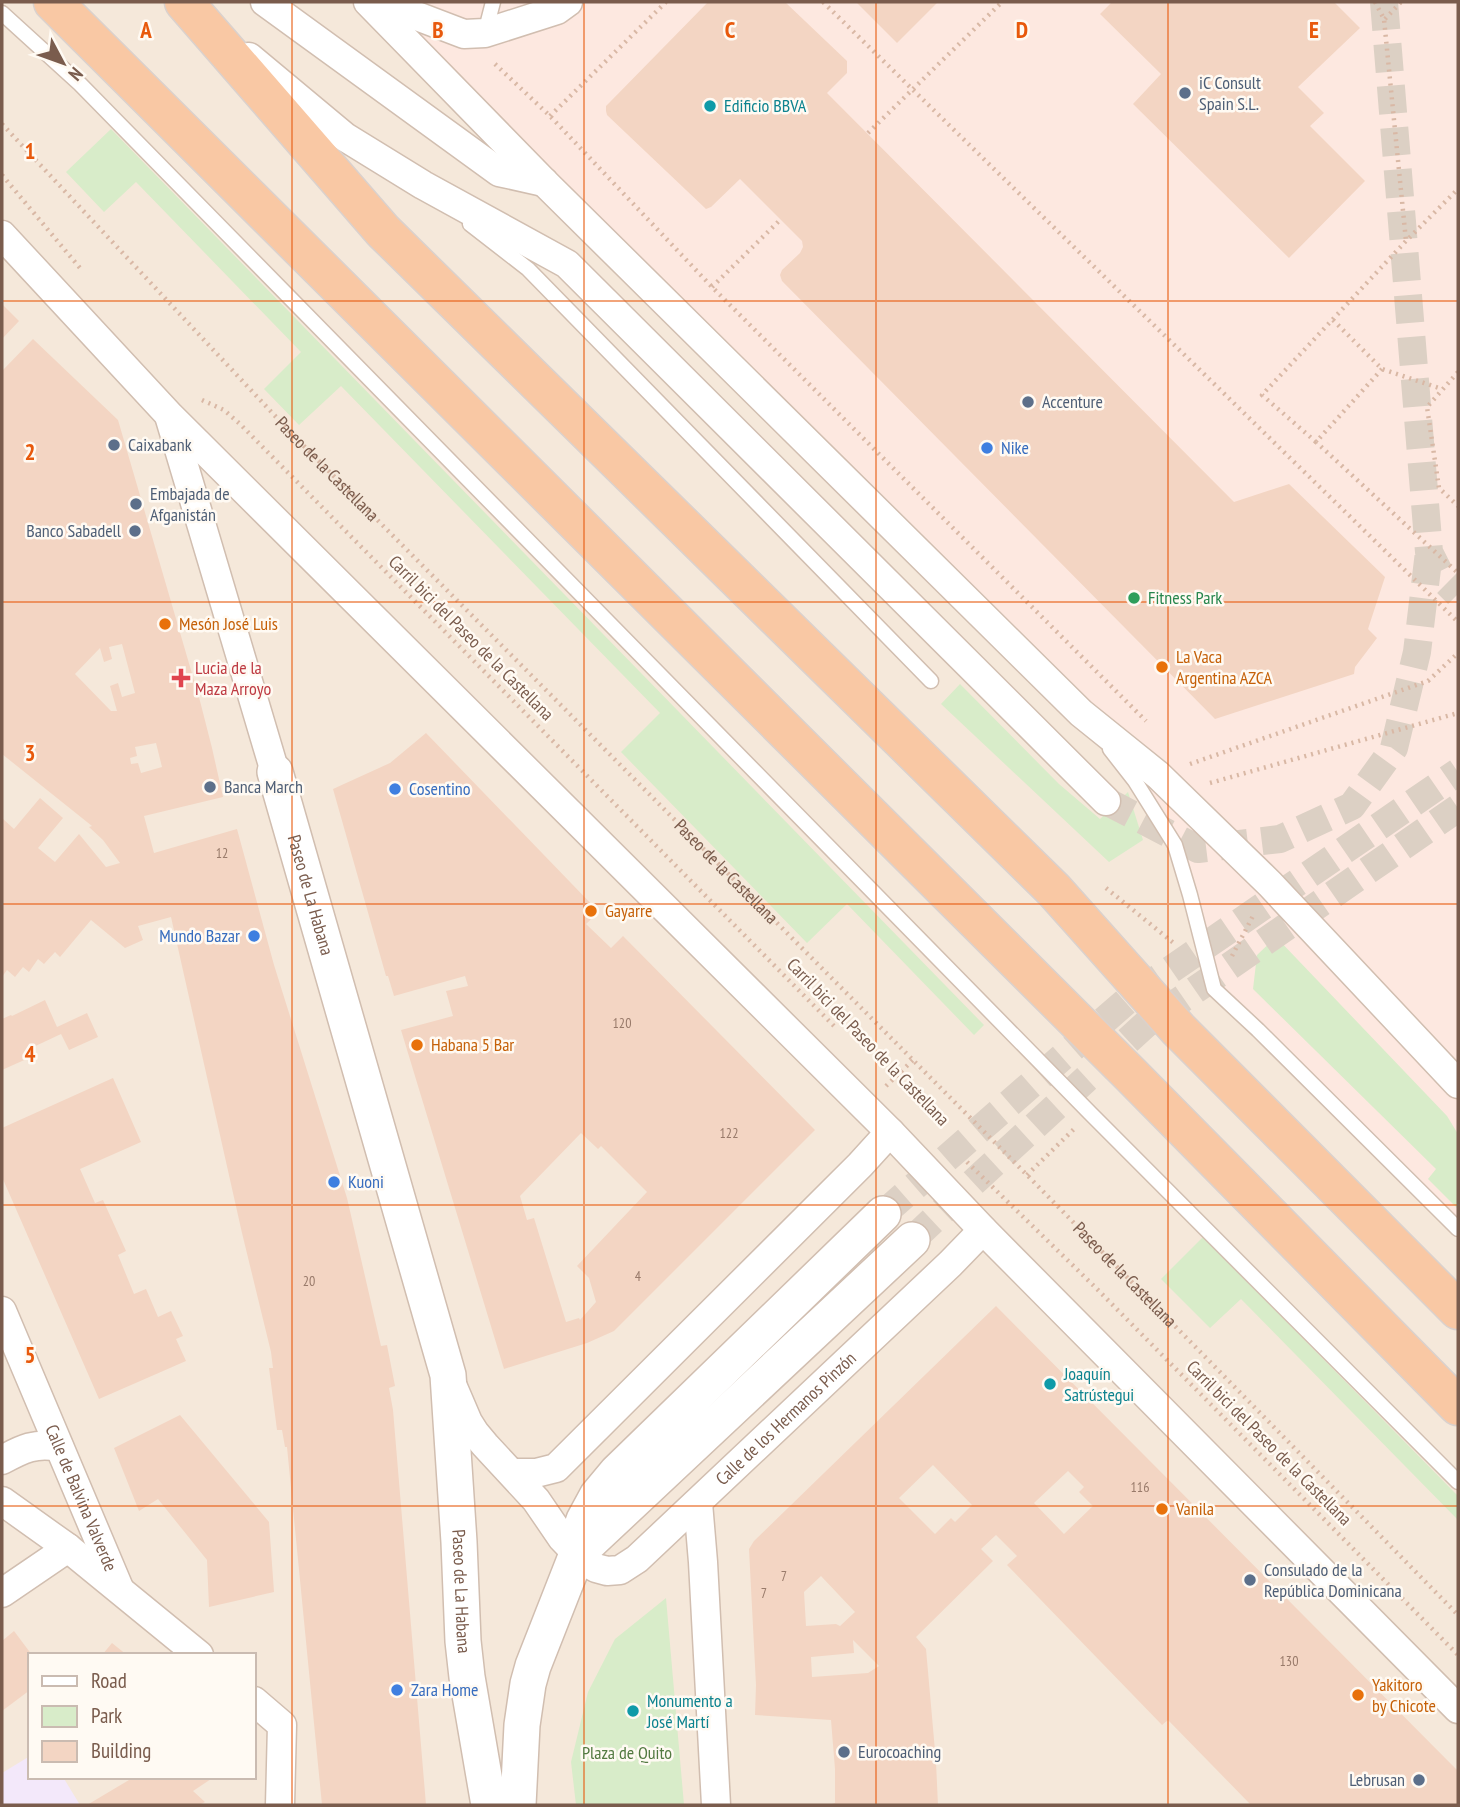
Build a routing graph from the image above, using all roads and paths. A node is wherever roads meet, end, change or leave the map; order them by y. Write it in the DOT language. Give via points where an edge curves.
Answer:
graph roads {
  1 [pos="53,2"];
  2 [pos="265,2"];
  3 [pos="368,2"];
  4 [pos="380,2"];
  5 [pos="493,2"];
  6 [pos="568,2"];
  7 [pos="666,2"];
  8 [pos="823,2"];
  9 [pos="1002,2"];
  10 [pos="1375,2"];
  11 [pos="1401,2"];
  12 [pos="186,4"];
  13 [pos="2,13"];
  14 [pos="1384,19"];
  15 [pos="475,34"];
  16 [pos="913,88"];
  17 [pos="550,116"];
  18 [pos="2,124"];
  19 [pos="868,133"];
  20 [pos="2,175"];
  21 [pos="544,182"];
  22 [pos="423,186"];
  23 [pos="1458,189"];
  24 [pos="780,220"];
  25 [pos="2,235"];
  26 [pos="1406,241"];
  27 [pos="88,277"];
  28 [pos="712,287"];
  29 [pos="1333,320"];
  30 [pos="1382,369"];
  31 [pos="1458,372"];
  32 [pos="1443,389"];
  33 [pos="196,396"];
  34 [pos="170,416"];
  35 [pos="1316,442"];
  36 [pos="1458,506"];
  37 [pos="1458,573"];
  38 [pos="1458,622"];
  39 [pos="1458,653"];
  40 [pos="931,681"];
  41 [pos="1081,713"];
  42 [pos="1458,713"];
  43 [pos="1153,728"];
  44 [pos="275,772"];
  45 [pos="1198,774"];
  46 [pos="1216,793"];
  47 [pos="1106,800"];
  48 [pos="841,1033"];
  49 [pos="1458,1084"];
  50 [pos="890,1132"];
  51 [pos="967,1162"];
  52 [pos="883,1214"];
  53 [pos="1458,1229"];
  54 [pos="983,1230"];
  55 [pos="912,1241"];
  56 [pos="1458,1310"];
  57 [pos="2,1311"];
  58 [pos="448,1375"];
  59 [pos="1458,1406"];
  60 [pos="59,1447"];
  61 [pos="2,1460"];
  62 [pos="512,1472"];
  63 [pos="1458,1482"];
  64 [pos="2,1501"];
  65 [pos="698,1503"];
  66 [pos="68,1548"];
  67 [pos="577,1554"];
  68 [pos="119,1588"];
  69 [pos="2,1593"];
  70 [pos="1458,1615"];
  71 [pos="196,1653"];
  72 [pos="1458,1655"];
  73 [pos="256,1703"];
  74 [pos="1458,1709"];
  75 [pos="280,1805"];
  76 [pos="489,1805"];
  77 [pos="518,1805"];
  78 [pos="716,1805"];
  1 -- 59 [label="highway" via="1111,1054"];
  2 -- 21 [label="street" via="499,172"];
  3 -- 21 [label="street"];
  4 -- 15 [label="street"];
  5 -- 15 [label="lane"];
  6 -- 15 [label="street" via="557,10"];
  7 -- 17 [label="path"];
  8 -- 16 [label="path"];
  9 -- 16 [label="path"];
  10 -- 14 [label="path"];
  11 -- 14 [label="path"];
  12 -- 22 [label="street" via="345,137"];
  12 -- 56 [label="highway" via="383,231 1054,890 1178,1029"];
  13 -- 63 [label="lane" via="80,84"];
  14 -- 26 [label="path"];
  15 -- 17 [label="path"];
  16 -- 19 [label="path"];
  16 -- 38 [label="path"];
  17 -- 28 [label="path"];
  18 -- 70 [label="path, Paseo de la Castellana" via="292,434"];
  20 -- 27 [label="path"];
  21 -- 41 [label="street"];
  22 -- 40 [label="lane" via="528,269"];
  22 -- 47 [label="street" via="567,264"];
  23 -- 26 [label="path"];
  24 -- 28 [label="path"];
  25 -- 34 [label="street"];
  26 -- 29 [label="path"];
  28 -- 43 [label="path"];
  29 -- 30 [label="path"];
  29 -- 35 [label="path" via="1262,395"];
  30 -- 32 [label="path"];
  30 -- 35 [label="path"];
  31 -- 32 [label="path"];
  32 -- 36 [label="path" via="1427,407 1439,488"];
  33 -- 48 [label="path, Carril bici del Paseo de la Castellana" via="240,424"];
  34 -- 44 [label="street, Paseo de La Habana"];
  34 -- 50 [label="street"];
  35 -- 37 [label="path"];
  39 -- 45 [label="path" via="1428,681 1189,764"];
  41 -- 49 [label="street" via="1157,775 1270,884"];
  41 -- 53 [label="lane" via="1135,781 1175,845 1214,989"];
  42 -- 46 [label="path" via="1206,783"];
  44 -- 58 [label="street, Paseo de La Habana"];
  50 -- 54 [label="street"];
  50 -- 62 [label="street" via="556,1468"];
  51 -- 72 [label="path, Carril bici del Paseo de la Castellana"];
  52 -- 67 [label="street" via="609,1480 583,1520"];
  54 -- 65 [label="street, Calle de los Hermanos Pinzón"];
  54 -- 74 [label="street"];
  55 -- 67 [label="street"];
  57 -- 60 [label="street, Calle de Balvina Valverde"];
  58 -- 62 [label="street, Paseo de La Habana" via="475,1433"];
  58 -- 76 [label="street, Paseo de La Habana" via="463,1641"];
  60 -- 61 [label="street" via="32,1446"];
  60 -- 68 [label="street, Calle de Balvina Valverde"];
  62 -- 67 [label="street, Paseo de La Habana"];
  64 -- 66 [label="street"];
  65 -- 67 [label="street, Calle de los Hermanos Pinzón" via="624,1569 599,1570"];
  65 -- 78 [label="street"];
  66 -- 68 [label="street"];
  66 -- 69 [label="street"];
  67 -- 77 [label="street" via="530,1675"];
  68 -- 71 [label="street, Calle de Balvina Valverde"];
  73 -- 75 [label="street" via="282,1725"];
}
